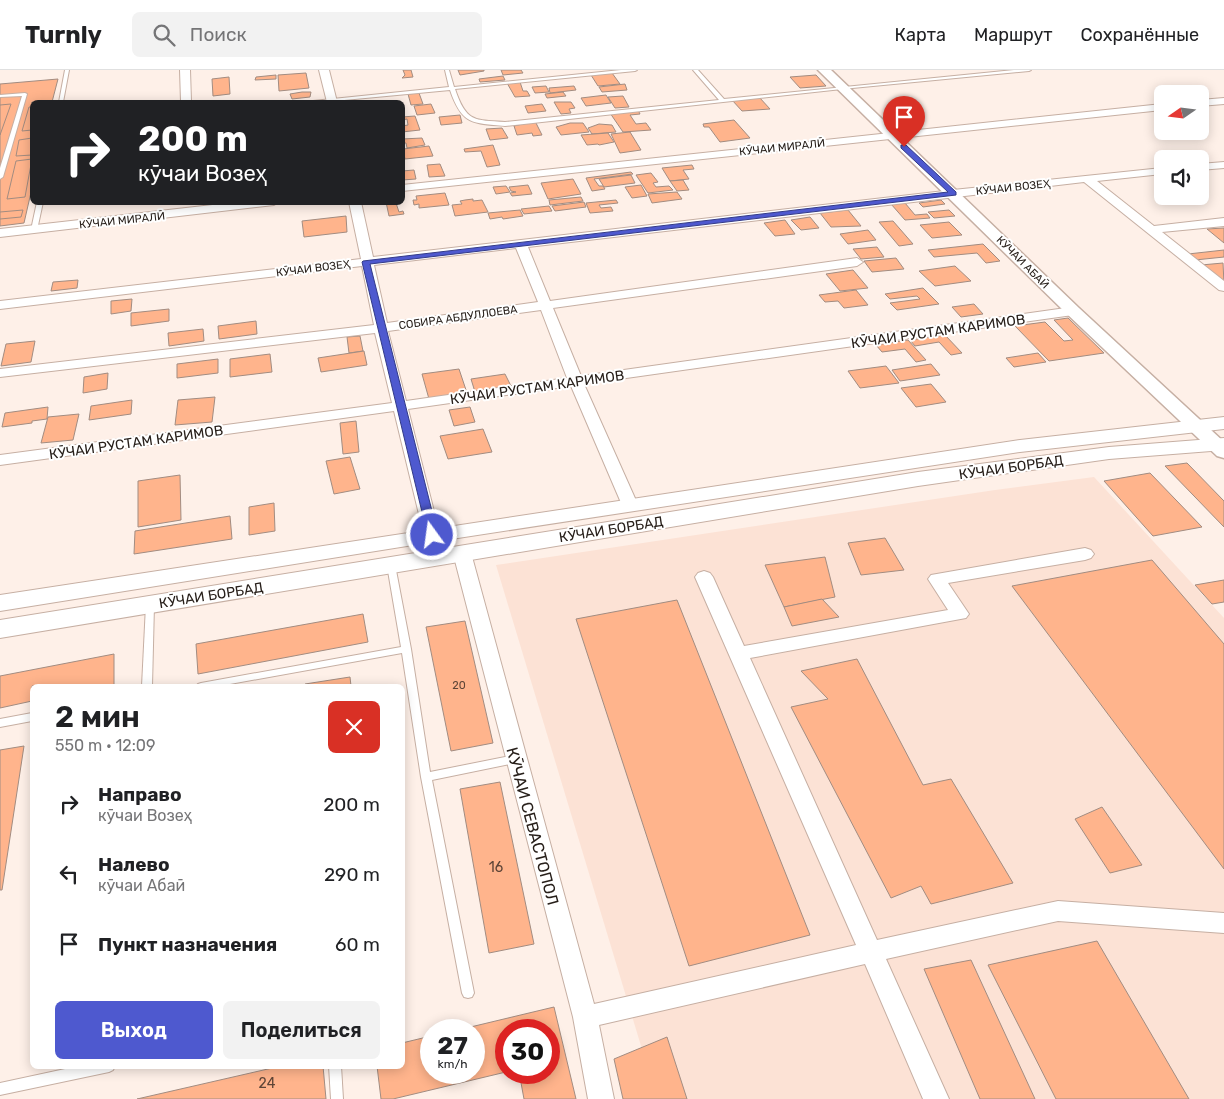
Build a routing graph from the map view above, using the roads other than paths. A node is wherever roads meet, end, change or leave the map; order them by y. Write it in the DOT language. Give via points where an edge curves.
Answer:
graph roads {
  1 [pos="67,70"];
  2 [pos="185,70"];
  3 [pos="324,70"];
  4 [pos="447,70"];
  5 [pos="635,70"];
  6 [pos="695,70"];
  7 [pos="824,70"];
  8 [pos="946,70"];
  9 [pos="1029,70"];
  10 [pos="956,77"];
  11 [pos="451,88"];
  12 [pos="842,88"];
  13 [pos="0,96"];
  14 [pos="60,100"];
  15 [pos="186,100"];
  16 [pos="332,100"];
  17 [pos="341,100"];
  18 [pos="722,100"];
  19 [pos="1224,100"];
  20 [pos="1209,102"];
  21 [pos="1154,108"];
  22 [pos="891,135"];
  23 [pos="1224,165"];
  24 [pos="1209,166"];
  25 [pos="1154,172"];
  26 [pos="0,177"];
  27 [pos="1087,179"];
  28 [pos="405,188"];
  29 [pos="954,194"];
  30 [pos="39,205"];
  31 [pos="248,205"];
  32 [pos="355,205"];
  33 [pos="1224,222"];
  34 [pos="34,230"];
  35 [pos="1152,230"];
  36 [pos="0,233"];
  37 [pos="521,244"];
  38 [pos="366,262"];
  39 [pos="856,262"];
  40 [pos="1224,286"];
  41 [pos="0,305"];
  42 [pos="544,305"];
  43 [pos="1073,311"];
  44 [pos="381,328"];
  45 [pos="0,373"];
  46 [pos="576,382"];
  47 [pos="401,406"];
  48 [pos="1224,423"];
  49 [pos="1197,425"];
  50 [pos="1221,447"];
  51 [pos="0,460"];
  52 [pos="630,505"];
  53 [pos="432,535"];
  54 [pos="462,553"];
  55 [pos="1085,554"];
  56 [pos="391,565"];
  57 [pos="704,577"];
  58 [pos="0,603"];
  59 [pos="150,605"];
  60 [pos="0,629"];
  61 [pos="406,649"];
  62 [pos="738,654"];
  63 [pos="148,684"];
  64 [pos="212,684"];
  65 [pos="30,717"];
  66 [pos="0,723"];
  67 [pos="515,759"];
  68 [pos="426,777"];
  69 [pos="1224,923"];
  70 [pos="871,952"];
  71 [pos="468,993"];
  72 [pos="585,1017"];
  73 [pos="95,1069"];
  74 [pos="335,1069"];
  75 [pos="0,1089"];
  76 [pos="337,1099"];
  77 [pos="601,1099"];
  78 [pos="936,1099"];
  1 -- 14 [label="lane"];
  2 -- 15 [label="street"];
  3 -- 16 [label="street"];
  4 -- 11 [label="lane"];
  5 -- 11 [label="lane"];
  6 -- 18 [label="lane"];
  7 -- 12 [label="street, КӮЧАИ АБАӢ"];
  8 -- 10 [label="lane"];
  9 -- 10 [label="lane"];
  10 -- 12 [label="lane"];
  11 -- 17 [label="lane"];
  11 -- 18 [label="lane" via="464,113 476,122 505,124"];
  12 -- 18 [label="lane"];
  12 -- 22 [label="street, КӮЧАИ АБАӢ"];
  13 -- 26 [label="lane" via="26,94"];
  19 -- 20 [label="street"];
  21 -- 22 [label="street, КӮЧАИ МИРАЛӢ"];
  22 -- 28 [label="street, КӮЧАИ МИРАЛӢ"];
  22 -- 29 [label="street, КӮЧАИ АБАӢ"];
  23 -- 24 [label="street"];
  25 -- 27 [label="street, КӮЧАИ ВОЗЕҲ"];
  27 -- 29 [label="street, КӮЧАИ ВОЗЕҲ"];
  27 -- 35 [label="street"];
  29 -- 37 [label="street, КӮЧАИ ВОЗЕҲ"];
  29 -- 43 [label="street, КӮЧАИ АБАӢ"];
  30 -- 34 [label="lane"];
  31 -- 34 [label="street, КӮЧАИ МИРАЛӢ"];
  32 -- 38 [label="street"];
  33 -- 35 [label="street"];
  34 -- 36 [label="street, КӮЧАИ МИРАЛӢ"];
  35 -- 40 [label="street"];
  37 -- 38 [label="street, КӮЧАИ ВОЗЕҲ"];
  37 -- 42 [label="street"];
  38 -- 41 [label="street, КӮЧАИ ВОЗЕҲ"];
  38 -- 44 [label="street"];
  39 -- 42 [label="street, СОБИРА АБДУЛЛОЕВА"];
  42 -- 44 [label="street, СОБИРА АБДУЛЛОЕВА"];
  42 -- 46 [label="street"];
  43 -- 46 [label="street, КӮЧАИ РУСТАМ КАРИМОВ"];
  43 -- 49 [label="street, КӮЧАИ АБАӢ"];
  44 -- 45 [label="street, СОБИРА АБДУЛЛОЕВА"];
  44 -- 47 [label="street"];
  46 -- 47 [label="street, КӮЧАИ РУСТАМ КАРИМОВ"];
  46 -- 52 [label="street"];
  47 -- 51 [label="street, КӮЧАИ РУСТАМ КАРИМОВ"];
  47 -- 53 [label="street"];
  48 -- 49 [label="main road, КӮЧАИ БОРБАД"];
  49 -- 50 [label="street, КӮЧАИ АБАӢ"];
  49 -- 52 [label="main road, КӮЧАИ БОРБАД" via="1020,446"];
  50 -- 54 [label="main road, КӮЧАИ БОРБАД" via="1109,453 918,479"];
  52 -- 53 [label="main road, КӮЧАИ БОРБАД"];
  53 -- 58 [label="main road, КӮЧАИ БОРБАД"];
  54 -- 56 [label="main road, КӮЧАИ БОРБАД"];
  54 -- 67 [label="street, КӮЧАИ СЕВАСТОПОЛ"];
  55 -- 62 [label="street" via="937,579 960,614"];
  56 -- 59 [label="main road, КӮЧАИ БОРБАД"];
  56 -- 61 [label="lane"];
  57 -- 62 [label="street"];
  59 -- 60 [label="main road, КӮЧАИ БОРБАД"];
  59 -- 63 [label="lane"];
  61 -- 64 [label="lane"];
  61 -- 68 [label="lane"];
  62 -- 70 [label="street"];
  65 -- 66 [label="lane"];
  67 -- 68 [label="lane"];
  67 -- 72 [label="street, КӮЧАИ СЕВАСТОПОЛ"];
  68 -- 71 [label="lane"];
  69 -- 70 [label="street" via="1058,911"];
  70 -- 72 [label="street"];
  70 -- 78 [label="street"];
  72 -- 77 [label="street, КӮЧАИ СЕВАСТОПОЛ"];
  73 -- 75 [label="lane"];
  74 -- 76 [label="lane"];
}
